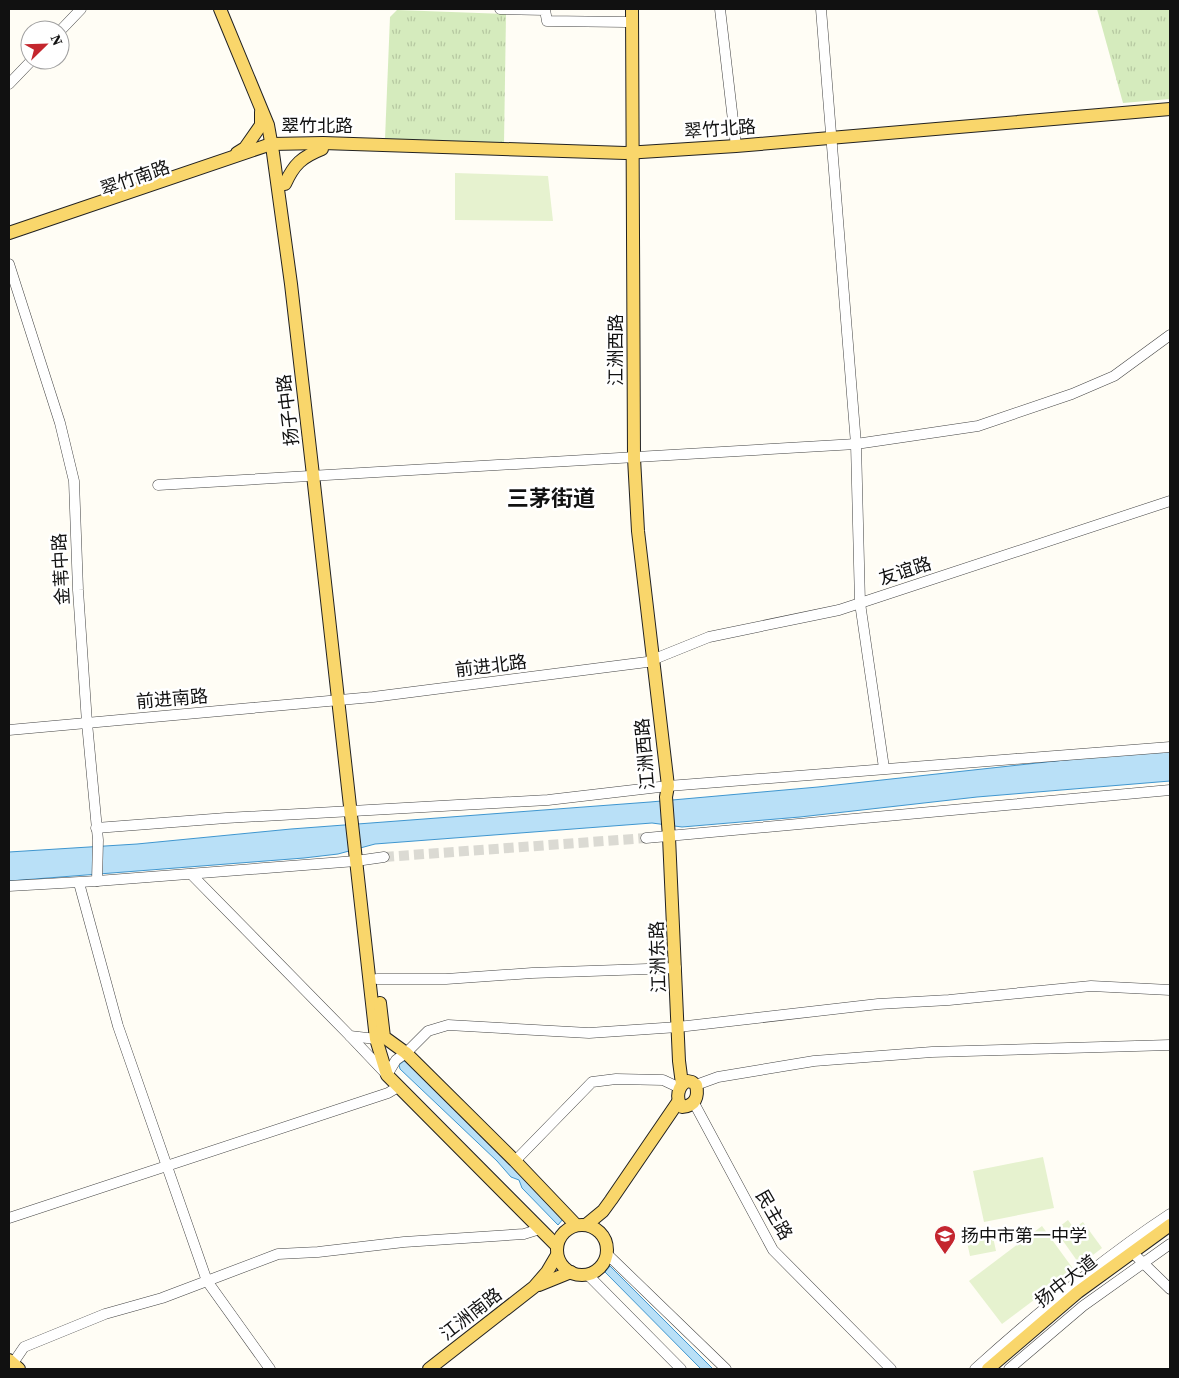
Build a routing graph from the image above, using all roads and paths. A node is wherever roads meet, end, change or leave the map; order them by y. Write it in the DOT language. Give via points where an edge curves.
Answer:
graph roads {
  1 [pos="81,9"];
  2 [pos="220,9"];
  3 [pos="228,9"];
  4 [pos="500,9"];
  5 [pos="632,9"];
  6 [pos="720,9"];
  7 [pos="821,9"];
  8 [pos="626,15"];
  9 [pos="70,21"];
  10 [pos="22,70"];
  11 [pos="9,84"];
  12 [pos="260,107"];
  13 [pos="1170,109"];
  14 [pos="1170,116"];
  15 [pos="833,139"];
  16 [pos="736,146"];
  17 [pos="276,148"];
  18 [pos="322,149"];
  19 [pos="232,156"];
  20 [pos="629,157"];
  21 [pos="284,184"];
  22 [pos="9,233"];
  23 [pos="9,239"];
  24 [pos="9,264"];
  25 [pos="1170,335"];
  26 [pos="856,444"];
  27 [pos="630,458"];
  28 [pos="316,475"];
  29 [pos="158,485"];
  30 [pos="1170,501"];
  31 [pos="860,603"];
  32 [pos="650,661"];
  33 [pos="343,700"];
  34 [pos="87,723"];
  35 [pos="9,730"];
  36 [pos="1170,747"];
  37 [pos="884,768"];
  38 [pos="665,790"];
  39 [pos="1170,790"];
  40 [pos="354,813"];
  41 [pos="96,828"];
  42 [pos="669,833"];
  43 [pos="646,838"];
  44 [pos="359,857"];
  45 [pos="384,857"];
  46 [pos="191,874"];
  47 [pos="98,879"];
  48 [pos="79,883"];
  49 [pos="9,886"];
  50 [pos="676,968"];
  51 [pos="377,979"];
  52 [pos="1170,990"];
  53 [pos="678,1027"];
  54 [pos="350,1036"];
  55 [pos="380,1038"];
  56 [pos="1170,1045"];
  57 [pos="406,1053"];
  58 [pos="387,1075"];
  59 [pos="696,1085"];
  60 [pos="681,1086"];
  61 [pos="398,1087"];
  62 [pos="685,1104"];
  63 [pos="515,1161"];
  64 [pos="166,1166"];
  65 [pos="1170,1214"];
  66 [pos="9,1218"];
  67 [pos="581,1225"];
  68 [pos="1170,1225"];
  69 [pos="540,1229"];
  70 [pos="1170,1234"];
  71 [pos="604,1236"];
  72 [pos="1170,1244"];
  73 [pos="557,1250"];
  74 [pos="607,1254"];
  75 [pos="1140,1260"];
  76 [pos="571,1272"];
  77 [pos="587,1274"];
  78 [pos="208,1281"];
  79 [pos="534,1287"];
  80 [pos="1170,1289"];
  81 [pos="11,1367"];
  82 [pos="270,1369"];
  83 [pos="429,1369"];
  84 [pos="681,1369"];
  85 [pos="726,1369"];
  86 [pos="891,1369"];
  87 [pos="975,1369"];
  88 [pos="988,1369"];
  89 [pos="998,1369"];
  90 [pos="1009,1369"];
  1 -- 9 [label="street"];
  2 -- 12 [label="main road, 扬子中路"];
  3 -- 17 [label="main road, 扬子中路" via="275,125"];
  4 -- 8 [label="street" via="545,10 547,21"];
  5 -- 20 [label="main road, 江洲西路"];
  6 -- 16 [label="street"];
  7 -- 15 [label="street"];
  8 -- 20 [label="main road, 江洲西路"];
  10 -- 11 [label="street"];
  12 -- 17 [label="main road, 扬子中路"];
  12 -- 19 [label="main road" via="261,125 244,148"];
  13 -- 15 [label="main road, 翠竹北路"];
  14 -- 15 [label="main road, 翠竹北路"];
  15 -- 16 [label="main road, 翠竹北路"];
  15 -- 20 [label="main road, 翠竹北路"];
  15 -- 26 [label="street"];
  16 -- 20 [label="main road, 翠竹北路"];
  17 -- 18 [label="main road, 翠竹北路"];
  17 -- 19 [label="main road, 翠竹南路"];
  17 -- 20 [label="main road, 翠竹北路" via="323,142"];
  17 -- 21 [label="main road, 扬子中路"];
  17 -- 23 [label="main road, 翠竹南路"];
  17 -- 28 [label="main road, 扬子中路"];
  18 -- 20 [label="main road, 翠竹北路" via="531,158"];
  18 -- 21 [label="main road" via="301,159"];
  19 -- 22 [label="main road, 翠竹南路"];
  20 -- 27 [label="main road, 江洲西路"];
  21 -- 28 [label="main road, 扬子中路"];
  24 -- 34 [label="street, 金苇中路" via="60,423 74,481"];
  25 -- 26 [label="street" via="1114,376 1072,394 978,426"];
  26 -- 27 [label="street"];
  26 -- 31 [label="street"];
  27 -- 28 [label="street"];
  27 -- 32 [label="main road, 江洲西路" via="631,531"];
  28 -- 29 [label="street"];
  28 -- 33 [label="main road, 扬子中路"];
  30 -- 31 [label="street, 友谊路"];
  31 -- 32 [label="street, 友谊路" via="709,637"];
  31 -- 37 [label="street"];
  32 -- 33 [label="street, 前进北路"];
  32 -- 38 [label="main road, 江洲西路"];
  33 -- 34 [label="street, 前进南路"];
  33 -- 40 [label="main road, 扬子中路"];
  34 -- 35 [label="street, 前进南路"];
  34 -- 41 [label="street, 金苇中路"];
  36 -- 37 [label="street"];
  37 -- 38 [label="street"];
  38 -- 40 [label="street"];
  38 -- 42 [label="main road, 江洲西路"];
  39 -- 42 [label="street"];
  40 -- 41 [label="street"];
  40 -- 44 [label="main road, 扬子中路"];
  41 -- 47 [label="street, 金苇中路"];
  42 -- 43 [label="street"];
  42 -- 50 [label="main road, 江洲东路"];
  44 -- 45 [label="street"];
  44 -- 46 [label="street"];
  44 -- 51 [label="main road"];
  44 -- 55 [label="main road"];
  46 -- 47 [label="street"];
  46 -- 54 [label="street"];
  47 -- 48 [label="street"];
  48 -- 49 [label="street"];
  48 -- 64 [label="street" via="118,1026"];
  50 -- 51 [label="street" via="446,979"];
  50 -- 53 [label="main road, 江洲东路"];
  51 -- 55 [label="main road"];
  52 -- 53 [label="street" via="1091,986 878,1004"];
  53 -- 57 [label="street" via="589,1033 448,1025 428,1031"];
  53 -- 60 [label="main road, 江洲东路"];
  54 -- 55 [label="street"];
  54 -- 58 [label="street"];
  55 -- 57 [label="main road"];
  55 -- 58 [label="main road"];
  56 -- 59 [label="street" via="932,1052 814,1062 718,1077"];
  57 -- 58 [label="street" via="396,1060"];
  57 -- 63 [label="main road"];
  58 -- 61 [label="main road"];
  59 -- 60 [label="main road" via="687,1081"];
  59 -- 62 [label="main road" via="698,1091"];
  60 -- 62 [label="main road, 江洲东路"];
  60 -- 63 [label="street" via="663,1080 592,1082"];
  61 -- 64 [label="street"];
  61 -- 69 [label="main road"];
  62 -- 67 [label="main road" via="603,1211"];
  62 -- 71 [label="main road" via="607,1215"];
  62 -- 86 [label="street, 民主路" via="773,1250"];
  63 -- 67 [label="main road"];
  64 -- 66 [label="street"];
  64 -- 78 [label="street"];
  65 -- 87 [label="street" via="1072,1285"];
  67 -- 71 [label="main road" via="596,1229"];
  67 -- 73 [label="main road" via="563,1233"];
  68 -- 88 [label="main road, 扬中大道" via="1078,1292"];
  69 -- 73 [label="main road"];
  69 -- 78 [label="street" via="524,1234 278,1254"];
  70 -- 75 [label="main road, 扬中大道"];
  71 -- 74 [label="main road"];
  72 -- 75 [label="street"];
  73 -- 76 [label="main road" via="562,1265"];
  73 -- 79 [label="main road" via="547,1272"];
  74 -- 77 [label="main road" via="598,1269"];
  74 -- 85 [label="street"];
  75 -- 80 [label="street"];
  75 -- 89 [label="main road, 扬中大道" via="1082,1297"];
  75 -- 90 [label="street"];
  76 -- 77 [label="main road"];
  76 -- 79 [label="main road"];
  77 -- 84 [label="street"];
  78 -- 81 [label="street" via="105,1314 24,1347"];
  78 -- 82 [label="street"];
  79 -- 83 [label="main road, 江洲南路"];
}
